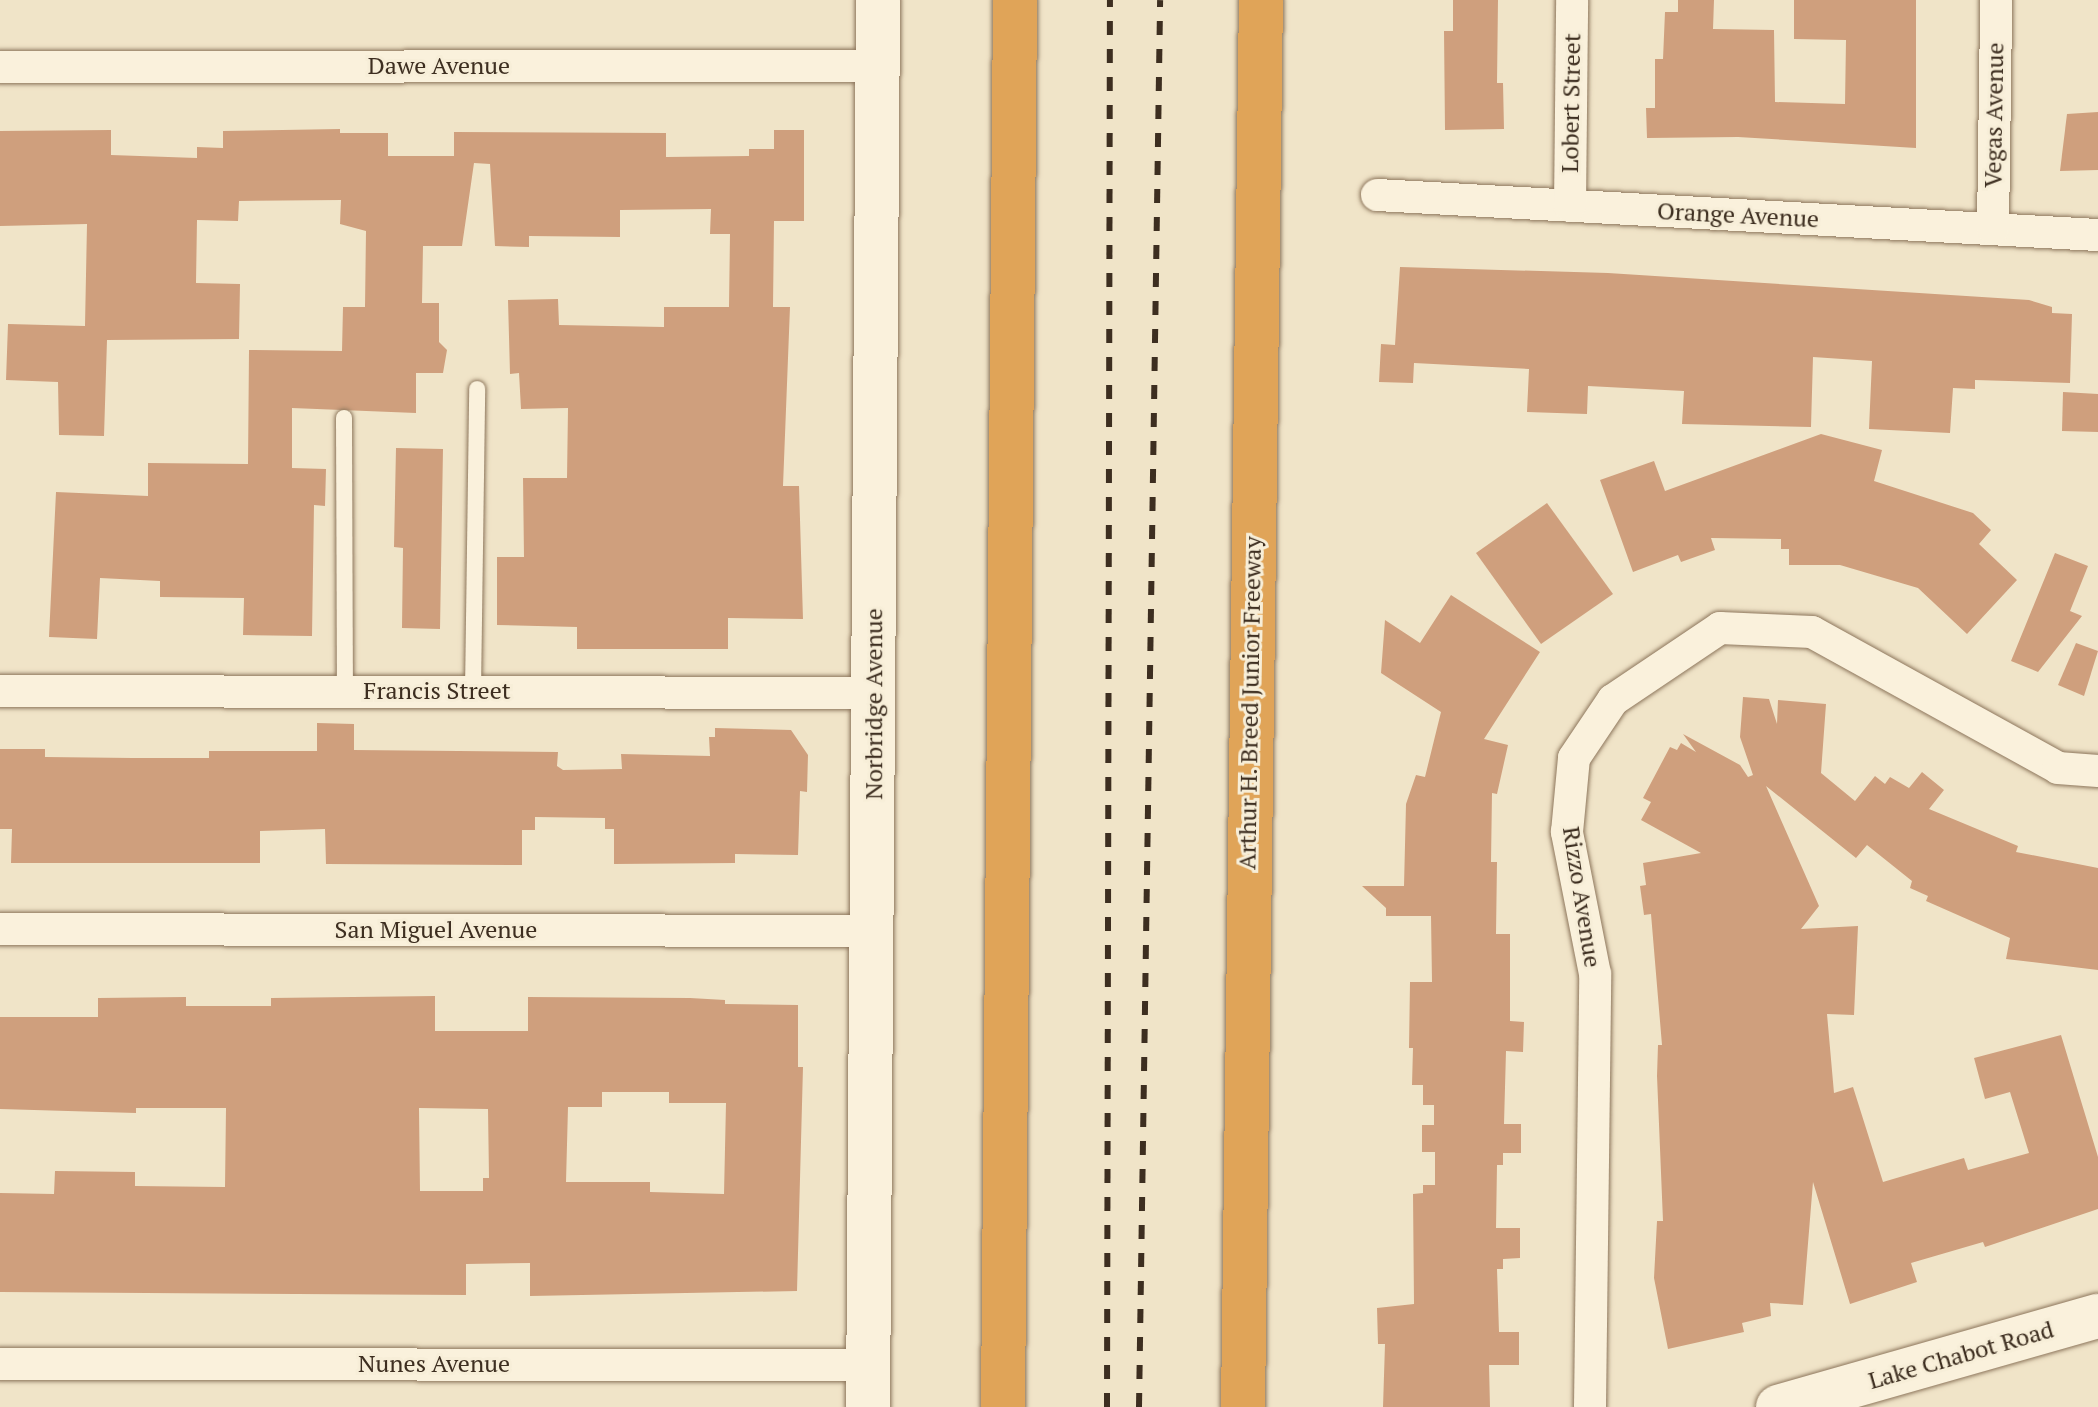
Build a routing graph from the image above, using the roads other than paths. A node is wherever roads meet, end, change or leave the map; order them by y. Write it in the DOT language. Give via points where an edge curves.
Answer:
graph roads {
  1 [pos="878,0"];
  2 [pos="1015,0"];
  3 [pos="1261,0"];
  4 [pos="1572,0"];
  5 [pos="1996,0"];
  6 [pos="878,66"];
  7 [pos="0,67"];
  8 [pos="1377,195"];
  9 [pos="1570,206"];
  10 [pos="1993,229"];
  11 [pos="2098,235"];
  12 [pos="477,389"];
  13 [pos="344,418"];
  14 [pos="0,691"];
  15 [pos="345,691"];
  16 [pos="473,691"];
  17 [pos="874,693"];
  18 [pos="2098,771"];
  19 [pos="0,929"];
  20 [pos="873,931"];
  21 [pos="2098,1316"];
  22 [pos="0,1364"];
  23 [pos="868,1386"];
  24 [pos="1003,1407"];
  25 [pos="1243,1407"];
  26 [pos="1590,1407"];
  27 [pos="1778,1407"];
  1 -- 6 [label="street, Norbridge Avenue"];
  2 -- 24 [label="highway"];
  3 -- 25 [label="highway, Arthur H. Breed Junior Freeway"];
  4 -- 9 [label="street, Lobert Street"];
  5 -- 10 [label="street, Vegas Avenue"];
  6 -- 7 [label="street, Dawe Avenue"];
  6 -- 17 [label="street, Norbridge Avenue"];
  8 -- 9 [label="street, Orange Avenue"];
  9 -- 10 [label="street, Orange Avenue"];
  10 -- 11 [label="street, Orange Avenue"];
  12 -- 16 [label="lane"];
  13 -- 15 [label="lane"];
  14 -- 15 [label="street, Francis Street"];
  15 -- 16 [label="street, Francis Street"];
  16 -- 17 [label="street, Francis Street"];
  17 -- 20 [label="street, Norbridge Avenue"];
  18 -- 26 [label="street, Rizzo Avenue" via="2058,768 1812,632 1720,628 1613,700 1574,758 1567,832 1595,974"];
  19 -- 20 [label="street, San Miguel Avenue"];
  20 -- 23 [label="street, Norbridge Avenue"];
  21 -- 27 [label="street, Lake Chabot Road"];
  22 -- 23 [label="street, Nunes Avenue"];
}
